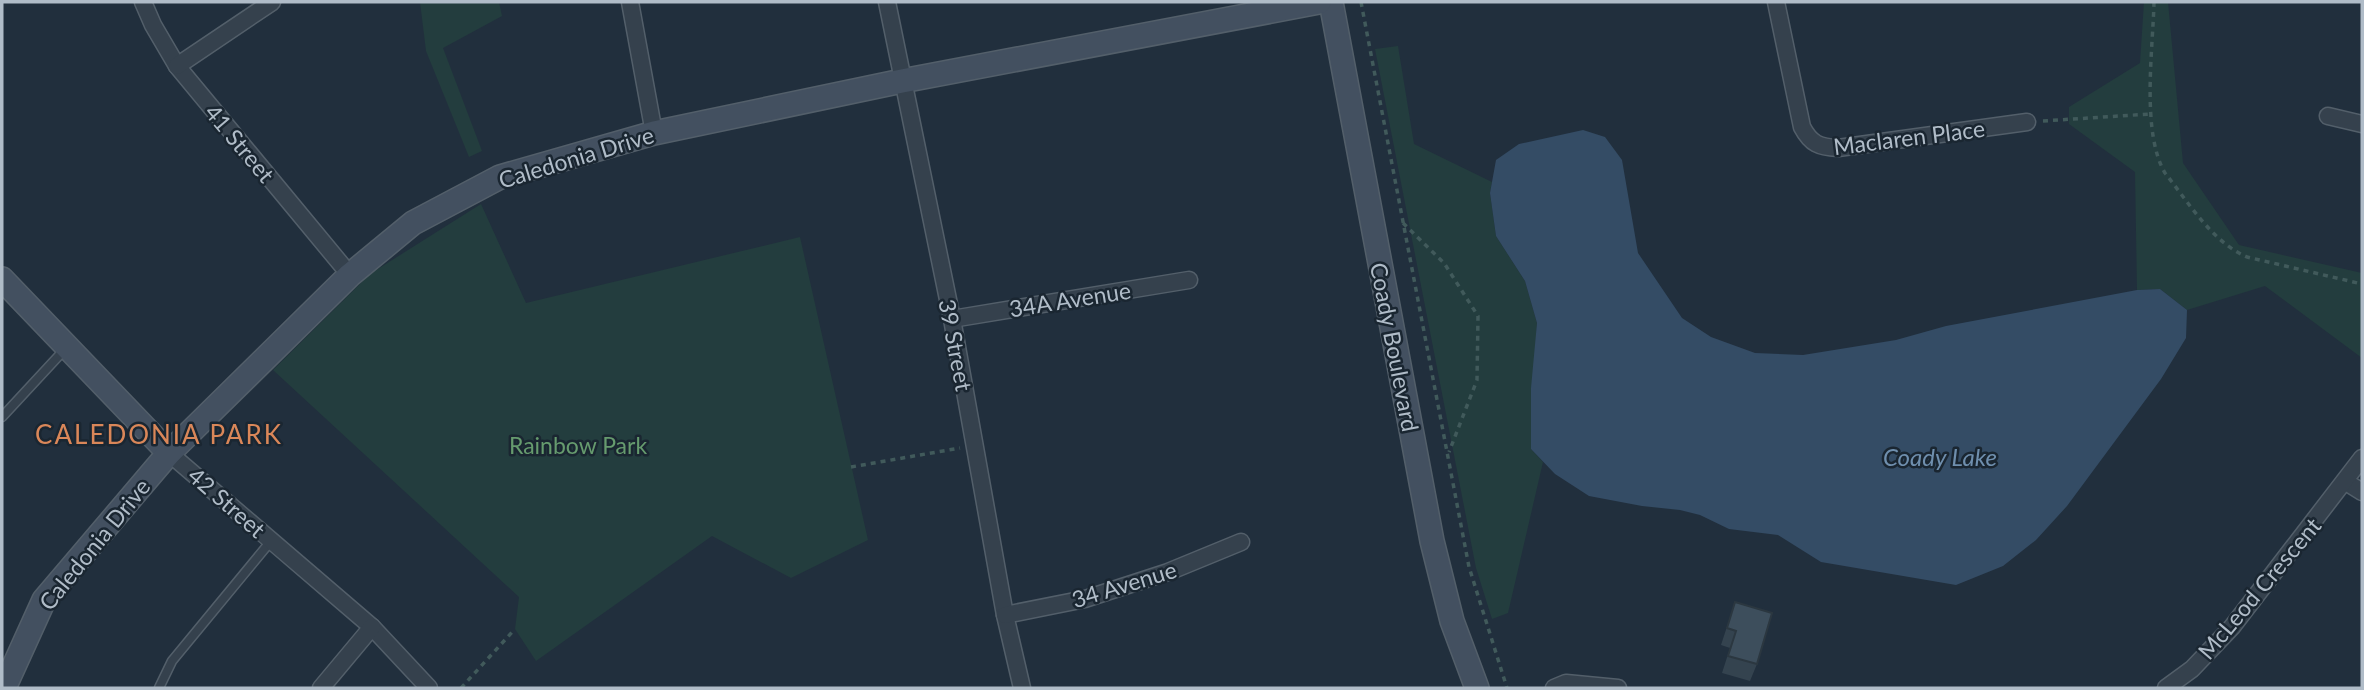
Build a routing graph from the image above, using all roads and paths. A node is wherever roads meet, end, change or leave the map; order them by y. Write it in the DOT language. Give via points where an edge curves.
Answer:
graph roads {
  1 [pos="143,2"];
  2 [pos="272,2"];
  3 [pos="630,2"];
  4 [pos="887,2"];
  5 [pos="1319,2"];
  6 [pos="1331,2"];
  7 [pos="1361,2"];
  8 [pos="1776,2"];
  9 [pos="2154,2"];
  10 [pos="177,66"];
  11 [pos="902,81"];
  12 [pos="2151,114"];
  13 [pos="2329,116"];
  14 [pos="2026,122"];
  15 [pos="2362,124"];
  16 [pos="654,133"];
  17 [pos="1403,223"];
  18 [pos="350,275"];
  19 [pos="2,279"];
  20 [pos="1189,280"];
  21 [pos="2362,284"];
  22 [pos="952,319"];
  23 [pos="67,347"];
  24 [pos="2,417"];
  25 [pos="974,445"];
  26 [pos="169,453"];
  27 [pos="1448,454"];
  28 [pos="2362,458"];
  29 [pos="851,467"];
  30 [pos="2346,481"];
  31 [pos="2362,492"];
  32 [pos="271,541"];
  33 [pos="1241,542"];
  34 [pos="1005,615"];
  35 [pos="372,627"];
  36 [pos="515,629"];
  37 [pos="4,688"];
  38 [pos="159,688"];
  39 [pos="321,688"];
  40 [pos="429,688"];
  41 [pos="461,688"];
  42 [pos="1022,688"];
  43 [pos="1477,688"];
  44 [pos="1507,688"];
  45 [pos="1554,688"];
  46 [pos="1618,688"];
  47 [pos="2166,688"];
  1 -- 10 [label="street, 41 Street"];
  2 -- 10 [label="street"];
  3 -- 16 [label="street"];
  4 -- 11 [label="street, 39 Street"];
  5 -- 11 [label="street, Caledonia Drive"];
  6 -- 43 [label="street, Coady Boulevard" via="1432,541 1452,621"];
  7 -- 17 [label="path"];
  8 -- 14 [label="street, Maclaren Place" via="1802,127 1809,140 1821,147"];
  9 -- 12 [label="path"];
  10 -- 18 [label="street, 41 Street"];
  11 -- 16 [label="street, Caledonia Drive"];
  11 -- 22 [label="street, 39 Street"];
  12 -- 14 [label="path"];
  12 -- 21 [label="path" via="2165,173 2233,251"];
  13 -- 15 [label="street"];
  16 -- 18 [label="street, Caledonia Drive" via="500,177 413,223"];
  17 -- 27 [label="path"];
  17 -- 27 [label="path" via="1444,263 1478,316 1477,380"];
  18 -- 26 [label="street, Caledonia Drive"];
  19 -- 23 [label="street, 42 Street"];
  20 -- 22 [label="street, 34A Avenue"];
  22 -- 25 [label="street, 39 Street"];
  23 -- 24 [label="lane"];
  23 -- 26 [label="street, 42 Street"];
  25 -- 29 [label="path"];
  25 -- 34 [label="street, 39 Street"];
  26 -- 32 [label="street, 42 Street"];
  26 -- 37 [label="street, Caledonia Drive" via="44,600"];
  27 -- 44 [label="path" via="1469,567"];
  28 -- 30 [label="street, McLeod Crescent"];
  30 -- 31 [label="street"];
  30 -- 47 [label="street, McLeod Crescent" via="2232,627"];
  32 -- 35 [label="street, 42 Street"];
  32 -- 38 [label="lane" via="172,661"];
  33 -- 34 [label="street, 34 Avenue" via="1168,572 1085,598"];
  34 -- 42 [label="street, 39 Street"];
  35 -- 39 [label="street"];
  35 -- 40 [label="street, 42 Street"];
  36 -- 41 [label="path"];
  45 -- 46 [label="street" via="1566,683"];
}
